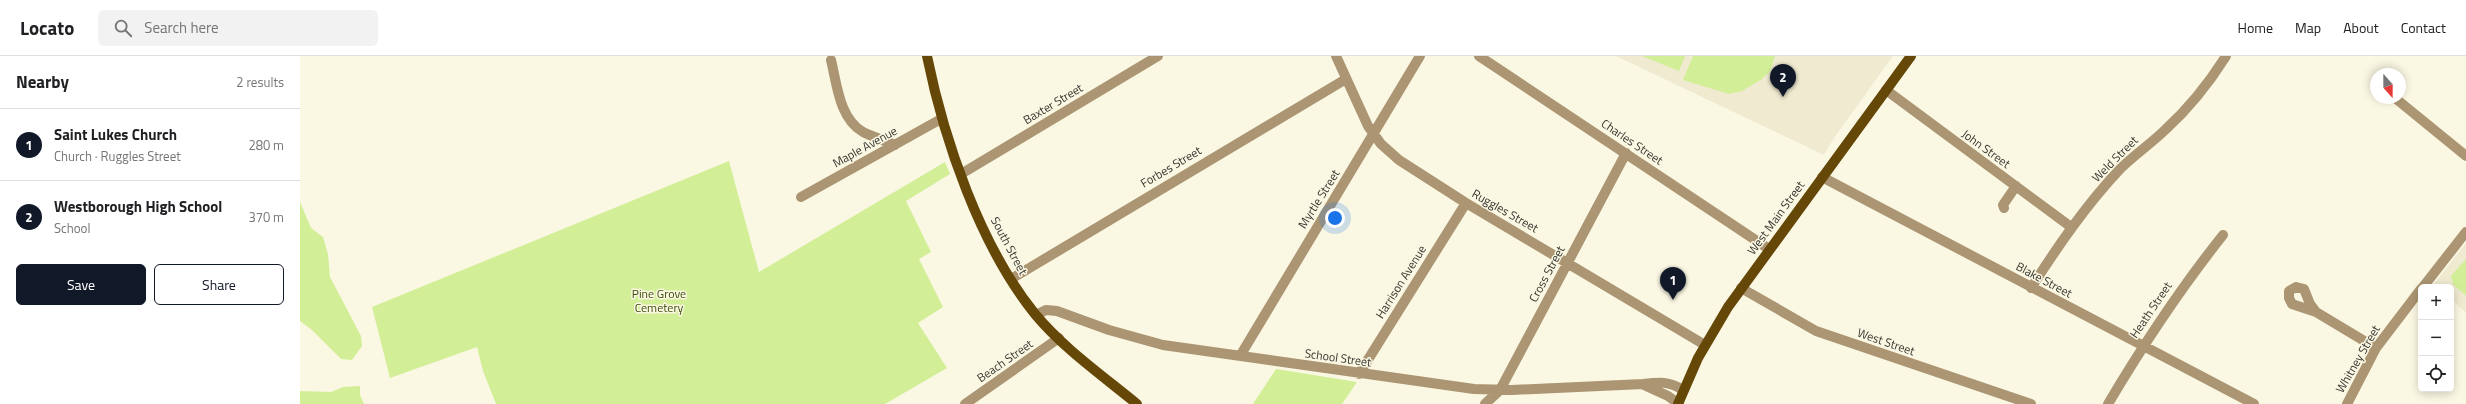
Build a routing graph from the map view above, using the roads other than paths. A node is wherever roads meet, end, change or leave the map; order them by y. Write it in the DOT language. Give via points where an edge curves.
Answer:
graph roads {
  1 [pos="927,56"];
  2 [pos="1158,56"];
  3 [pos="1336,56"];
  4 [pos="1420,56"];
  5 [pos="1480,56"];
  6 [pos="1911,56"];
  7 [pos="2226,56"];
  8 [pos="831,60"];
  9 [pos="1346,79"];
  10 [pos="1886,90"];
  11 [pos="2402,104"];
  12 [pos="941,119"];
  13 [pos="1374,136"];
  14 [pos="895,145"];
  15 [pos="1626,153"];
  16 [pos="2466,156"];
  17 [pos="961,174"];
  18 [pos="1822,177"];
  19 [pos="2016,186"];
  20 [pos="801,197"];
  21 [pos="1466,203"];
  22 [pos="2004,208"];
  23 [pos="2071,227"];
  24 [pos="2466,232"];
  25 [pos="2222,235"];
  26 [pos="1770,249"];
  27 [pos="1568,262"];
  28 [pos="1011,279"];
  29 [pos="2425,284"];
  30 [pos="1741,288"];
  31 [pos="2030,288"];
  32 [pos="2418,293"];
  33 [pos="2316,312"];
  34 [pos="1036,315"];
  35 [pos="1059,338"];
  36 [pos="1705,345"];
  37 [pos="2143,346"];
  38 [pos="2376,348"];
  39 [pos="1240,356"];
  40 [pos="1359,374"];
  41 [pos="1643,384"];
  42 [pos="1500,390"];
  43 [pos="1683,390"];
  44 [pos="965,404"];
  45 [pos="1137,404"];
  46 [pos="1486,404"];
  47 [pos="1678,404"];
  48 [pos="2031,404"];
  49 [pos="2108,404"];
  50 [pos="2254,404"];
  51 [pos="2347,404"];
  1 -- 12 [label="main road, South Street"];
  2 -- 17 [label="street, Baxter Street"];
  3 -- 9 [label="street, Ruggles Street"];
  4 -- 13 [label="street, Myrtle Street"];
  5 -- 15 [label="street, Charles Street"];
  6 -- 10 [label="main road, West Main Street"];
  7 -- 23 [label="street, Weld Street" via="2210,82 2190,105 2121,168"];
  8 -- 14 [label="street" via="840,99 852,122 863,131"];
  9 -- 13 [label="street, Ruggles Street"];
  9 -- 28 [label="street, Forbes Street"];
  10 -- 18 [label="main road, West Main Street"];
  10 -- 19 [label="street, John Street"];
  11 -- 16 [label="street"];
  12 -- 14 [label="street, Maple Avenue"];
  12 -- 17 [label="main road, South Street"];
  13 -- 21 [label="street, Ruggles Street" via="1399,160"];
  13 -- 39 [label="street, Myrtle Street"];
  14 -- 20 [label="street, Maple Avenue"];
  15 -- 26 [label="street, Charles Street"];
  15 -- 27 [label="street, Cross Street"];
  17 -- 28 [label="main road, South Street" via="993,247"];
  18 -- 26 [label="main road, West Main Street"];
  18 -- 31 [label="street, Blake Street"];
  19 -- 22 [label="street" via="2003,205"];
  19 -- 23 [label="street, John Street"];
  21 -- 27 [label="street, Ruggles Street"];
  21 -- 40 [label="street, Harrison Avenue"];
  23 -- 31 [label="street, Weld Street"];
  24 -- 29 [label="street, Whitney Street"];
  25 -- 37 [label="street, Heath Street" via="2188,278"];
  26 -- 30 [label="main road, West Main Street"];
  27 -- 36 [label="street, Ruggles Street"];
  27 -- 42 [label="street, Cross Street"];
  28 -- 34 [label="main road, South Street"];
  30 -- 36 [label="main road, West Main Street"];
  30 -- 48 [label="street, West Street" via="1816,331"];
  31 -- 37 [label="street, Blake Street"];
  32 -- 38 [label="street, Whitney Street"];
  33 -- 38 [label="street"];
  34 -- 35 [label="main road, South Street"];
  34 -- 39 [label="street, School Street" via="1046,310 1057,311 1144,341"];
  35 -- 44 [label="street, Beach Street"];
  35 -- 45 [label="main road, South Street"];
  36 -- 43 [label="main road, West Main Street"];
  37 -- 49 [label="street, Heath Street"];
  37 -- 50 [label="street, Blake Street"];
  38 -- 51 [label="street, Whitney Street"];
  39 -- 40 [label="street, School Street"];
  40 -- 42 [label="street, School Street"];
  41 -- 42 [label="street, School Street"];
  41 -- 43 [label="street, School Street" via="1662,381 1672,383"];
  41 -- 47 [label="street, School Street"];
  42 -- 46 [label="street, Cross Street"];
  43 -- 47 [label="main road, West Main Street"];
}
